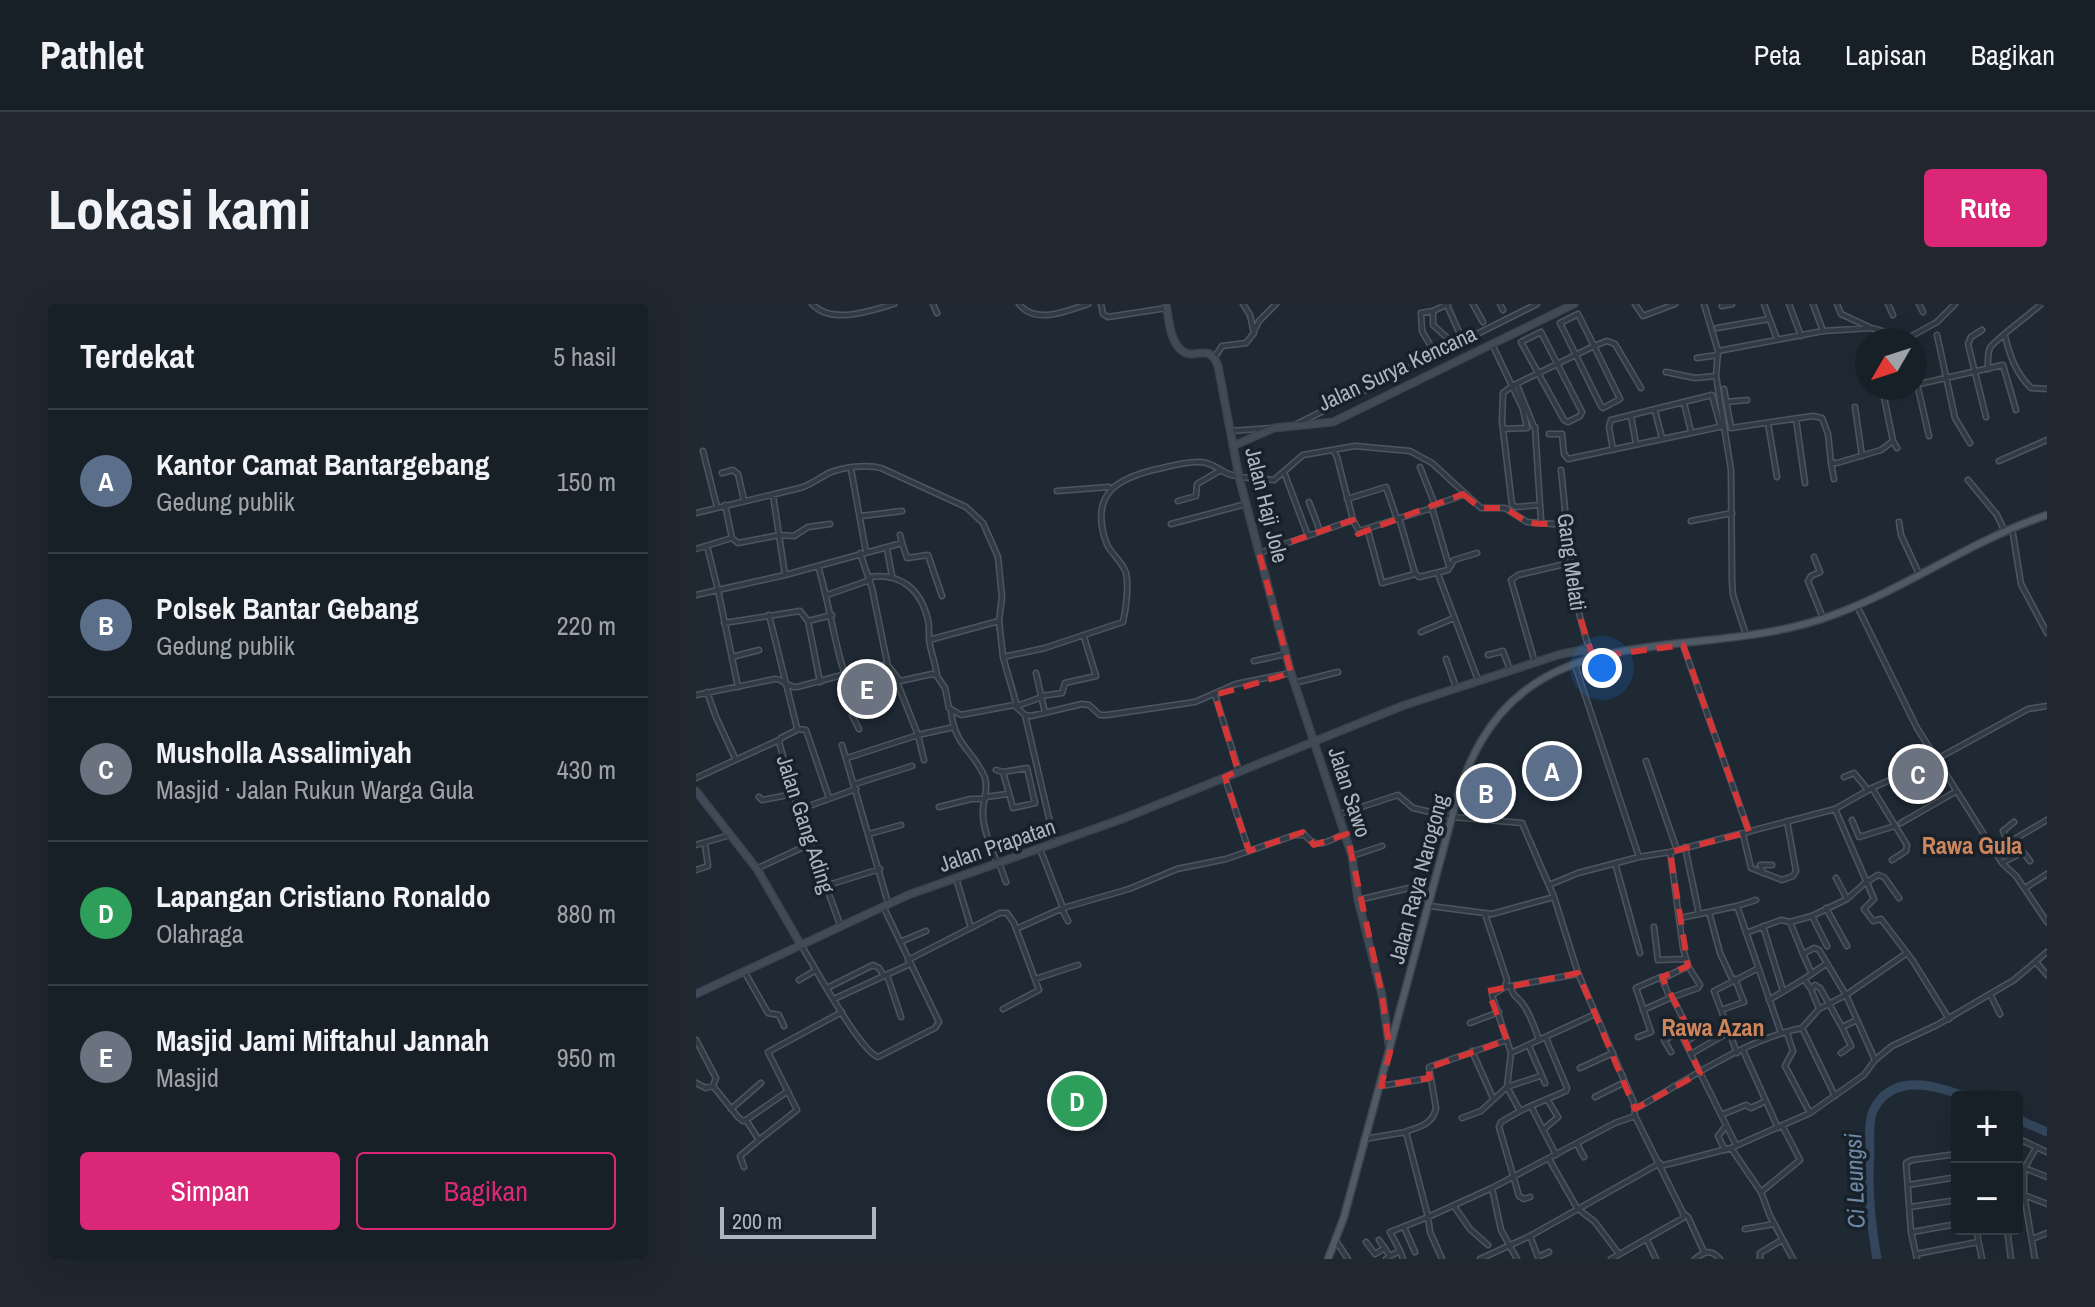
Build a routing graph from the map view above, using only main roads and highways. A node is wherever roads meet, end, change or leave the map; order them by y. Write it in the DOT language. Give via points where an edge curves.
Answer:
graph roads {
  1 [pos="1574,304"];
  2 [pos="1166,306"];
  3 [pos="1233,446"];
  4 [pos="2047,515"];
  5 [pos="1591,654"];
  6 [pos="1315,741"];
  7 [pos="697,794"];
  8 [pos="801,945"];
  9 [pos="696,994"];
  10 [pos="1390,1052"];
  11 [pos="1328,1259"];
  1 -- 3 [label="main road, Jalan Surya Kencana" via="1333,422 1274,428"];
  2 -- 3 [label="main road, Jalan Haji Jole" via="1180,349 1215,357"];
  3 -- 6 [label="main road, Jalan Haji Jole" via="1291,673"];
  4 -- 5 [label="main road, Jalan Raya Narogong" via="1823,618 1683,645"];
  5 -- 6 [label="main road, Jalan Sawo" via="1576,651 1478,680"];
  5 -- 10 [label="main road, Jalan Raya Narogong" via="1526,690 1500,715 1468,767"];
  6 -- 8 [label="main road, Jalan Prapatan" via="956,878"];
  6 -- 10 [label="main road, Jalan Sawo" via="1347,834"];
  7 -- 8 [label="main road" via="757,869"];
  8 -- 9 [label="main road, Jalan Prapatan"];
  10 -- 11 [label="main road, Jalan Raya Narogong"];
}
